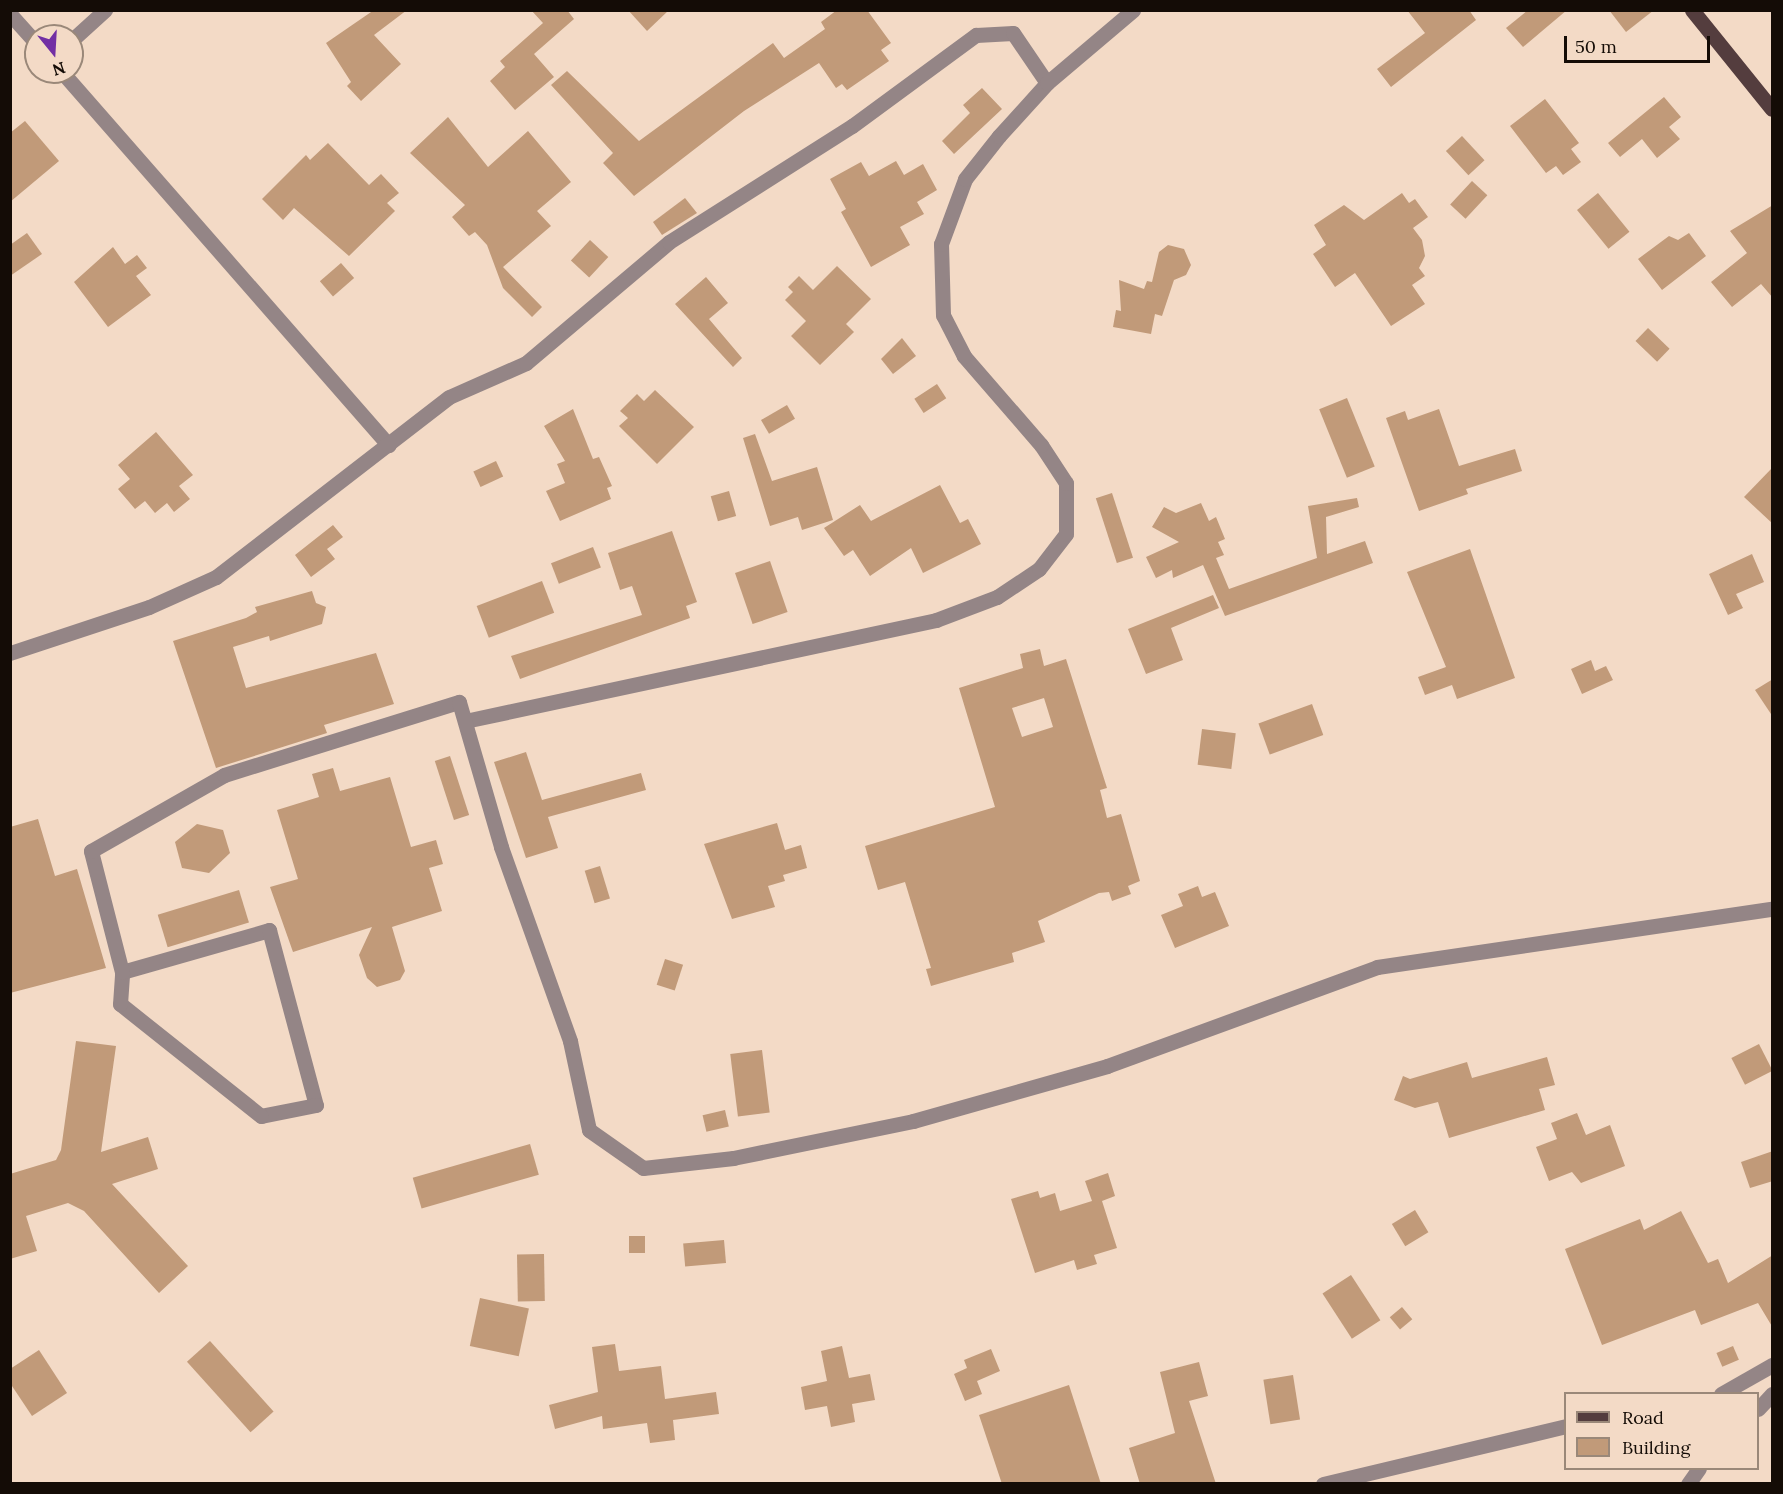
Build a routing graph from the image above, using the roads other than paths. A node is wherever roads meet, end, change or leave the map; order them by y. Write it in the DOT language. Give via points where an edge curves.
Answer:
graph roads {
  1 [pos="105,10"];
  2 [pos="1133,10"];
  3 [pos="1692,10"];
  4 [pos="10,14"];
  5 [pos="84,29"];
  6 [pos="24,30"];
  7 [pos="1047,83"];
  8 [pos="73,84"];
  9 [pos="1772,106"];
  10 [pos="389,445"];
  11 [pos="10,653"];
  12 [pos="465,721"];
  13 [pos="1773,909"];
  14 [pos="122,972"];
  15 [pos="1773,1365"];
  16 [pos="1725,1392"];
  17 [pos="1773,1394"];
  18 [pos="1759,1408"];
  19 [pos="1564,1426"];
  20 [pos="1698,1470"];
  21 [pos="1323,1484"];
  22 [pos="1688,1484"];
  1 -- 5 [label="street"];
  2 -- 7 [label="street"];
  3 -- 9 [label="main road"];
  4 -- 6 [label="street"];
  7 -- 10 [label="street" via="1012,33 976,35 852,126 669,242 526,363 449,397"];
  7 -- 12 [label="street" via="965,179 941,244 943,315 964,356 1041,444 1066,483 1066,534 1039,569 997,597 936,620"];
  8 -- 10 [label="street"];
  10 -- 11 [label="street" via="216,577 149,607"];
  12 -- 13 [label="street" via="501,847 570,1041 589,1130 643,1168 734,1158 913,1121 1107,1066 1377,967"];
  12 -- 14 [label="street" via="459,702 224,775 91,851"];
  14 -- 14 [label="street" via="269,930 316,1105 261,1116 120,1004"];
  15 -- 16 [label="street"];
  17 -- 18 [label="street"];
  19 -- 21 [label="street"];
  20 -- 22 [label="street"];
}
